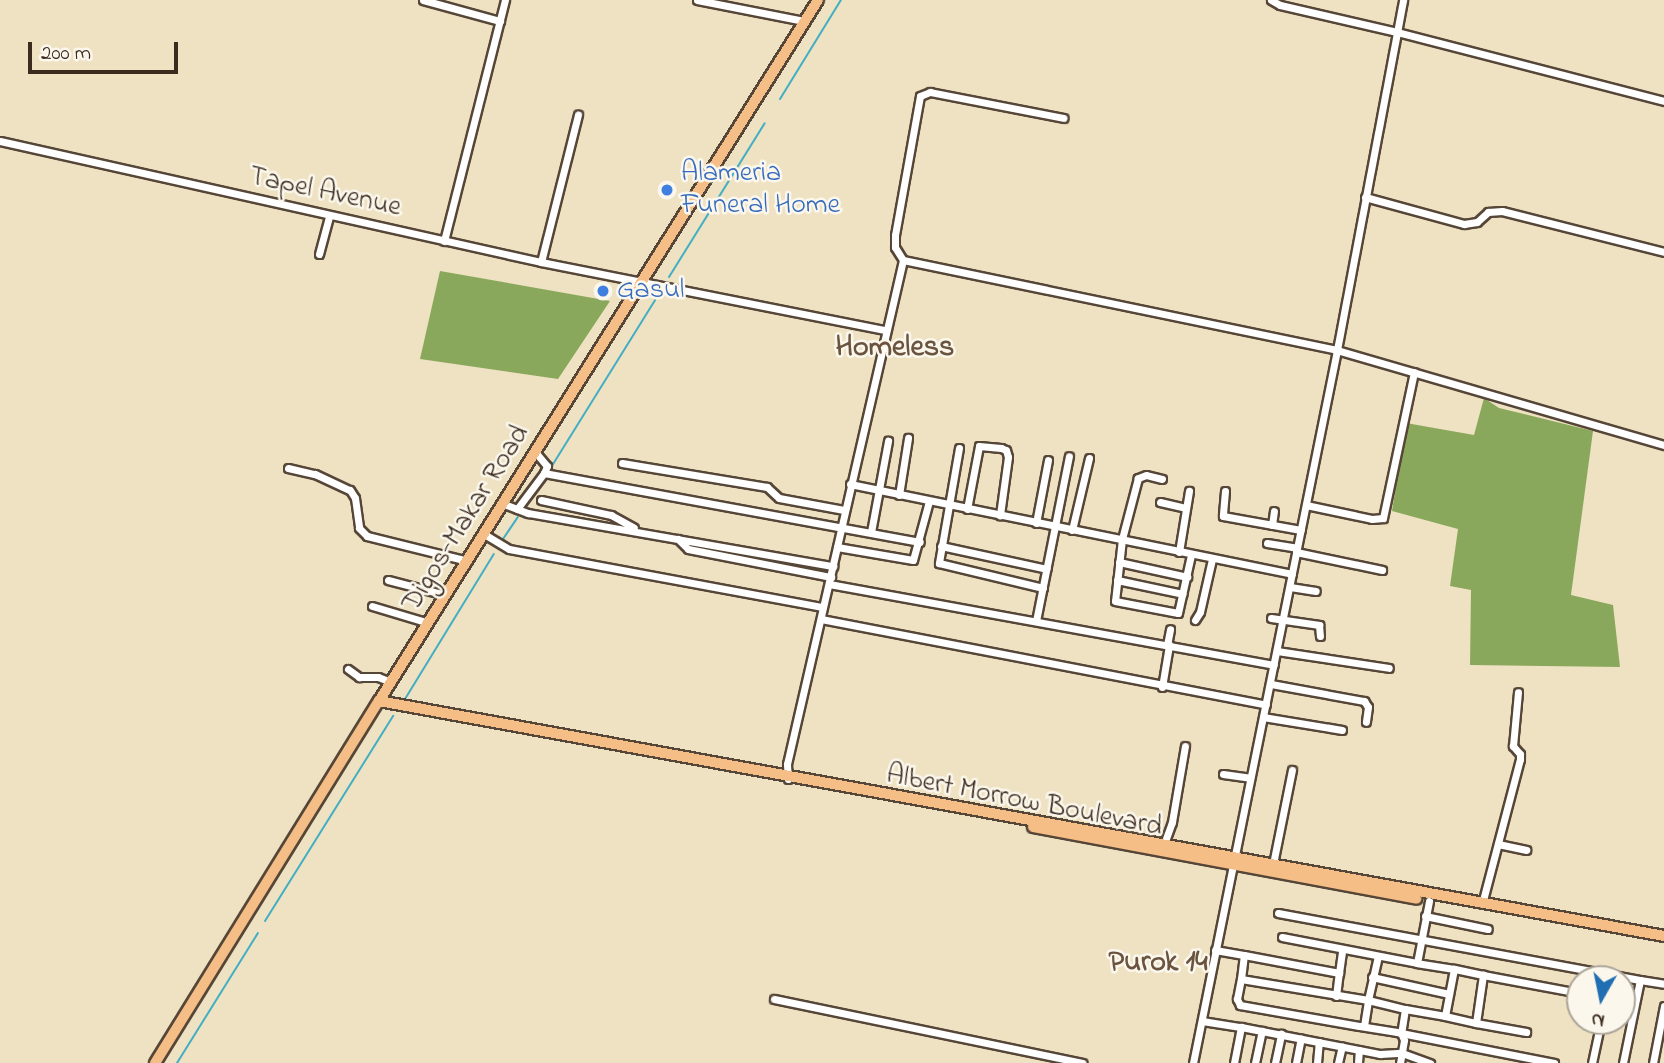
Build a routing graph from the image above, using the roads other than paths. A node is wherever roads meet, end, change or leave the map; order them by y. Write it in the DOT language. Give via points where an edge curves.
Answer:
graph roads {
  1 [pos="423,0"];
  2 [pos="505,0"];
  3 [pos="697,0"];
  4 [pos="818,0"];
  5 [pos="1271,0"];
  6 [pos="1403,0"];
  7 [pos="500,21"];
  8 [pos="804,21"];
  9 [pos="1397,32"];
  10 [pos="1664,101"];
  11 [pos="578,115"];
  12 [pos="1064,118"];
  13 [pos="0,141"];
  14 [pos="1365,197"];
  15 [pos="329,216"];
  16 [pos="444,241"];
  17 [pos="1664,252"];
  18 [pos="319,254"];
  19 [pos="903,260"];
  20 [pos="541,262"];
  21 [pos="642,283"];
  22 [pos="886,330"];
  23 [pos="1337,350"];
  24 [pos="1414,372"];
  25 [pos="908,438"];
  26 [pos="888,441"];
  27 [pos="1664,445"];
  28 [pos="959,448"];
  29 [pos="536,453"];
  30 [pos="1069,456"];
  31 [pos="1089,458"];
  32 [pos="1048,460"];
  33 [pos="622,463"];
  34 [pos="288,468"];
  35 [pos="544,473"];
  36 [pos="1161,479"];
  37 [pos="850,484"];
  38 [pos="514,487"];
  39 [pos="879,490"];
  40 [pos="1188,491"];
  41 [pos="1225,491"];
  42 [pos="527,494"];
  43 [pos="899,495"];
  44 [pos="541,500"];
  45 [pos="929,501"];
  46 [pos="1160,502"];
  47 [pos="504,504"];
  48 [pos="1306,505"];
  49 [pos="949,506"];
  50 [pos="1185,508"];
  51 [pos="517,509"];
  52 [pos="967,509"];
  53 [pos="844,510"];
  54 [pos="1274,510"];
  55 [pos="611,515"];
  56 [pos="1000,516"];
  57 [pos="1036,523"];
  58 [pos="1272,525"];
  59 [pos="841,526"];
  60 [pos="611,527"];
  61 [pos="1055,527"];
  62 [pos="638,530"];
  63 [pos="1072,530"];
  64 [pos="1301,530"];
  65 [pos="871,532"];
  66 [pos="484,534"];
  67 [pos="678,539"];
  68 [pos="1122,539"];
  69 [pos="920,542"];
  70 [pos="1267,543"];
  71 [pos="941,546"];
  72 [pos="837,547"];
  73 [pos="1297,550"];
  74 [pos="1179,552"];
  75 [pos="1191,555"];
  76 [pos="1212,559"];
  77 [pos="468,561"];
  78 [pos="1119,562"];
  79 [pos="833,566"];
  80 [pos="1047,569"];
  81 [pos="1382,570"];
  82 [pos="1292,574"];
  83 [pos="1187,577"];
  84 [pos="388,580"];
  85 [pos="830,580"];
  86 [pos="1116,580"];
  87 [pos="1290,587"];
  88 [pos="1043,588"];
  89 [pos="1316,591"];
  90 [pos="1184,594"];
  91 [pos="446,596"];
  92 [pos="372,606"];
  93 [pos="823,607"];
  94 [pos="1271,618"];
  95 [pos="821,620"];
  96 [pos="1195,620"];
  97 [pos="1283,620"];
  98 [pos="1036,621"];
  99 [pos="429,623"];
  100 [pos="1170,629"];
  101 [pos="1320,636"];
  102 [pos="1168,645"];
  103 [pos="1277,651"];
  104 [pos="1274,665"];
  105 [pos="1389,667"];
  106 [pos="348,669"];
  107 [pos="391,682"];
  108 [pos="1271,684"];
  109 [pos="1163,687"];
  110 [pos="1518,692"];
  111 [pos="377,703"];
  112 [pos="1266,705"];
  113 [pos="1264,717"];
  114 [pos="1366,722"];
  115 [pos="1342,730"];
  116 [pos="1185,746"];
  117 [pos="1292,770"];
  118 [pos="1223,774"];
  119 [pos="788,777"];
  120 [pos="1250,778"];
  121 [pos="1164,844"];
  122 [pos="1498,844"];
  123 [pos="1526,850"];
  124 [pos="1235,860"];
  125 [pos="1273,864"];
  126 [pos="1429,901"];
  127 [pos="1482,905"];
  128 [pos="1278,913"];
  129 [pos="1425,916"];
  130 [pos="1489,929"];
  131 [pos="1664,936"];
  132 [pos="1282,937"];
  133 [pos="1420,939"];
  134 [pos="1664,944"];
  135 [pos="1215,950"];
  136 [pos="1342,951"];
  137 [pos="1244,955"];
  138 [pos="1378,956"];
  139 [pos="1417,963"];
  140 [pos="1454,969"];
  141 [pos="1566,971"];
  142 [pos="1339,972"];
  143 [pos="1483,975"];
  144 [pos="1372,977"];
  145 [pos="1241,979"];
  146 [pos="1636,979"];
  147 [pos="1640,979"];
  148 [pos="1664,984"];
  149 [pos="1566,991"];
  150 [pos="1449,994"];
  151 [pos="1336,996"];
  152 [pos="774,999"];
  153 [pos="1368,1000"];
  154 [pos="1664,1006"];
  155 [pos="1405,1009"];
  156 [pos="1445,1016"];
  157 [pos="1202,1021"];
  158 [pos="1476,1023"];
  159 [pos="1364,1026"];
  160 [pos="1241,1027"];
  161 [pos="1262,1031"];
  162 [pos="1526,1032"];
  163 [pos="1401,1033"];
  164 [pos="1281,1034"];
  165 [pos="1598,1035"];
  166 [pos="1301,1038"];
  167 [pos="1319,1042"];
  168 [pos="1342,1046"];
  169 [pos="1359,1050"];
  170 [pos="1402,1053"];
  171 [pos="1380,1054"];
  172 [pos="1420,1061"];
  173 [pos="155,1063"];
  174 [pos="1082,1063"];
  175 [pos="1193,1063"];
  176 [pos="1234,1063"];
  177 [pos="1255,1063"];
  178 [pos="1275,1063"];
  179 [pos="1296,1063"];
  180 [pos="1317,1063"];
  181 [pos="1338,1063"];
  182 [pos="1358,1063"];
  183 [pos="1378,1063"];
  184 [pos="1400,1063"];
  185 [pos="1430,1063"];
  186 [pos="1554,1063"];
  187 [pos="1592,1063"];
  188 [pos="1623,1063"];
  189 [pos="1653,1063"];
  1 -- 7 [label="street"];
  2 -- 7 [label="street"];
  3 -- 8 [label="street"];
  4 -- 8 [label="main road, Digos-Makar Road"];
  5 -- 9 [label="street"];
  6 -- 9 [label="street"];
  7 -- 16 [label="street"];
  8 -- 21 [label="main road, Digos-Makar Road"];
  9 -- 10 [label="street"];
  9 -- 14 [label="street"];
  11 -- 20 [label="street"];
  12 -- 19 [label="street" via="921,93 895,235 895,247"];
  13 -- 15 [label="street, Tapel Avenue"];
  14 -- 17 [label="street" via="1464,223 1502,211"];
  14 -- 23 [label="street"];
  15 -- 16 [label="street, Tapel Avenue"];
  15 -- 18 [label="street"];
  16 -- 20 [label="street, Tapel Avenue"];
  19 -- 22 [label="street"];
  19 -- 23 [label="street"];
  20 -- 21 [label="street, Tapel Avenue"];
  21 -- 22 [label="street, Tapel Avenue"];
  21 -- 29 [label="main road, Digos-Makar Road"];
  22 -- 37 [label="street"];
  23 -- 24 [label="street"];
  23 -- 48 [label="street"];
  24 -- 27 [label="street"];
  24 -- 48 [label="street" via="1383,518"];
  25 -- 43 [label="street"];
  26 -- 39 [label="street"];
  28 -- 49 [label="street"];
  29 -- 35 [label="street" via="548,466"];
  29 -- 38 [label="main road, Digos-Makar Road"];
  30 -- 61 [label="street"];
  31 -- 63 [label="street"];
  32 -- 57 [label="street"];
  33 -- 53 [label="street" via="767,487 785,499"];
  34 -- 77 [label="street" via="350,489 359,528 367,536"];
  35 -- 42 [label="street"];
  35 -- 59 [label="street"];
  36 -- 68 [label="street" via="1138,478"];
  37 -- 39 [label="street"];
  37 -- 53 [label="street"];
  38 -- 42 [label="street"];
  38 -- 47 [label="main road, Digos-Makar Road"];
  39 -- 43 [label="street"];
  39 -- 65 [label="street"];
  40 -- 50 [label="street"];
  41 -- 58 [label="street" via="1223,516"];
  42 -- 51 [label="street"];
  43 -- 45 [label="street"];
  44 -- 55 [label="street"];
  45 -- 49 [label="street"];
  45 -- 69 [label="street"];
  46 -- 50 [label="street"];
  47 -- 51 [label="street"];
  47 -- 66 [label="main road, Digos-Makar Road"];
  48 -- 64 [label="street"];
  49 -- 52 [label="street"];
  49 -- 71 [label="street"];
  50 -- 74 [label="street"];
  51 -- 60 [label="street"];
  52 -- 56 [label="street"];
  52 -- 56 [label="street" via="979,446 1001,448 1008,457"];
  53 -- 59 [label="street"];
  54 -- 58 [label="street"];
  55 -- 60 [label="street"];
  55 -- 62 [label="street"];
  56 -- 57 [label="street"];
  57 -- 61 [label="street"];
  58 -- 64 [label="street"];
  59 -- 65 [label="street"];
  59 -- 72 [label="street"];
  60 -- 62 [label="street"];
  61 -- 63 [label="street"];
  61 -- 80 [label="street"];
  62 -- 67 [label="street"];
  63 -- 68 [label="street"];
  64 -- 73 [label="street"];
  65 -- 69 [label="street"];
  66 -- 77 [label="main road, Digos-Makar Road"];
  66 -- 93 [label="street" via="509,549"];
  67 -- 79 [label="street"];
  67 -- 85 [label="street" via="691,550"];
  68 -- 74 [label="street"];
  68 -- 78 [label="street"];
  69 -- 72 [label="street" via="916,558 910,561"];
  70 -- 73 [label="street"];
  71 -- 80 [label="street"];
  71 -- 88 [label="street" via="940,565"];
  72 -- 79 [label="street"];
  73 -- 81 [label="street"];
  73 -- 82 [label="street"];
  74 -- 75 [label="street"];
  75 -- 76 [label="street"];
  75 -- 83 [label="street"];
  76 -- 82 [label="street"];
  76 -- 96 [label="street"];
  77 -- 91 [label="main road, Digos-Makar Road"];
  78 -- 83 [label="street"];
  78 -- 86 [label="street"];
  79 -- 85 [label="street"];
  80 -- 88 [label="street"];
  82 -- 87 [label="street"];
  83 -- 90 [label="street"];
  84 -- 91 [label="street"];
  85 -- 93 [label="street"];
  85 -- 98 [label="street"];
  86 -- 90 [label="street"];
  86 -- 90 [label="street" via="1116,602 1178,613"];
  87 -- 89 [label="street"];
  87 -- 97 [label="street"];
  88 -- 98 [label="street"];
  91 -- 99 [label="main road, Digos-Makar Road"];
  92 -- 99 [label="street"];
  93 -- 95 [label="street"];
  94 -- 97 [label="street"];
  95 -- 109 [label="street"];
  95 -- 119 [label="street"];
  97 -- 101 [label="street" via="1319,625"];
  97 -- 103 [label="street"];
  98 -- 102 [label="street"];
  99 -- 107 [label="main road, Digos-Makar Road"];
  100 -- 102 [label="street"];
  102 -- 104 [label="street"];
  102 -- 109 [label="street"];
  103 -- 104 [label="street"];
  103 -- 105 [label="street"];
  104 -- 108 [label="street"];
  106 -- 107 [label="street" via="359,677"];
  107 -- 111 [label="main road, Digos-Makar Road"];
  108 -- 112 [label="street"];
  108 -- 114 [label="street" via="1364,701"];
  109 -- 112 [label="street"];
  110 -- 122 [label="street" via="1513,746 1520,759"];
  111 -- 119 [label="highway, Albert Morrow Boulevard"];
  111 -- 173 [label="highway, Digos-Makar Road"];
  112 -- 113 [label="street"];
  113 -- 115 [label="street"];
  113 -- 120 [label="street"];
  116 -- 121 [label="street" via="1172,826"];
  117 -- 125 [label="street"];
  118 -- 120 [label="street"];
  119 -- 121 [label="highway, Albert Morrow Boulevard"];
  119 -- 124 [label="highway, Albert Morrow Boulevard"];
  120 -- 124 [label="street"];
  121 -- 124 [label="highway, Albert Morrow Boulevard"];
  122 -- 123 [label="street"];
  122 -- 127 [label="street"];
  124 -- 125 [label="highway, Albert Morrow Boulevard"];
  124 -- 126 [label="highway, Albert Morrow Boulevard"];
  124 -- 135 [label="street"];
  125 -- 127 [label="highway, Albert Morrow Boulevard"];
  126 -- 129 [label="street"];
  126 -- 134 [label="highway, Albert Morrow Boulevard"];
  127 -- 131 [label="highway, Albert Morrow Boulevard"];
  128 -- 133 [label="street"];
  129 -- 130 [label="street"];
  129 -- 133 [label="street"];
  132 -- 136 [label="street"];
  133 -- 139 [label="street"];
  133 -- 141 [label="street"];
  135 -- 137 [label="street"];
  135 -- 157 [label="street"];
  136 -- 138 [label="street"];
  136 -- 142 [label="street"];
  137 -- 142 [label="street"];
  137 -- 145 [label="street"];
  138 -- 139 [label="street"];
  138 -- 144 [label="street"];
  139 -- 140 [label="street"];
  140 -- 143 [label="street"];
  140 -- 150 [label="street"];
  142 -- 151 [label="street"];
  143 -- 149 [label="street"];
  143 -- 158 [label="street"];
  144 -- 150 [label="street"];
  144 -- 153 [label="street"];
  145 -- 151 [label="street"];
  145 -- 159 [label="street" via="1240,1004"];
  146 -- 147 [label="street"];
  147 -- 148 [label="street"];
  147 -- 188 [label="street"];
  150 -- 156 [label="street"];
  151 -- 153 [label="street"];
  152 -- 174 [label="street"];
  153 -- 155 [label="street"];
  153 -- 159 [label="street"];
  154 -- 189 [label="street"];
  155 -- 156 [label="street"];
  155 -- 163 [label="street"];
  156 -- 158 [label="street"];
  157 -- 160 [label="street"];
  157 -- 175 [label="street"];
  158 -- 162 [label="street"];
  159 -- 163 [label="street"];
  160 -- 161 [label="street"];
  160 -- 176 [label="street"];
  161 -- 164 [label="street"];
  161 -- 177 [label="street"];
  163 -- 170 [label="street"];
  163 -- 186 [label="street"];
  164 -- 166 [label="street"];
  164 -- 178 [label="street"];
  165 -- 187 [label="street"];
  166 -- 167 [label="street"];
  166 -- 179 [label="street"];
  167 -- 168 [label="street"];
  167 -- 180 [label="street"];
  168 -- 169 [label="street"];
  168 -- 181 [label="street"];
  169 -- 171 [label="street"];
  169 -- 182 [label="street"];
  170 -- 171 [label="street"];
  170 -- 172 [label="street"];
  170 -- 184 [label="street"];
  171 -- 183 [label="street"];
  172 -- 185 [label="street"];
}
